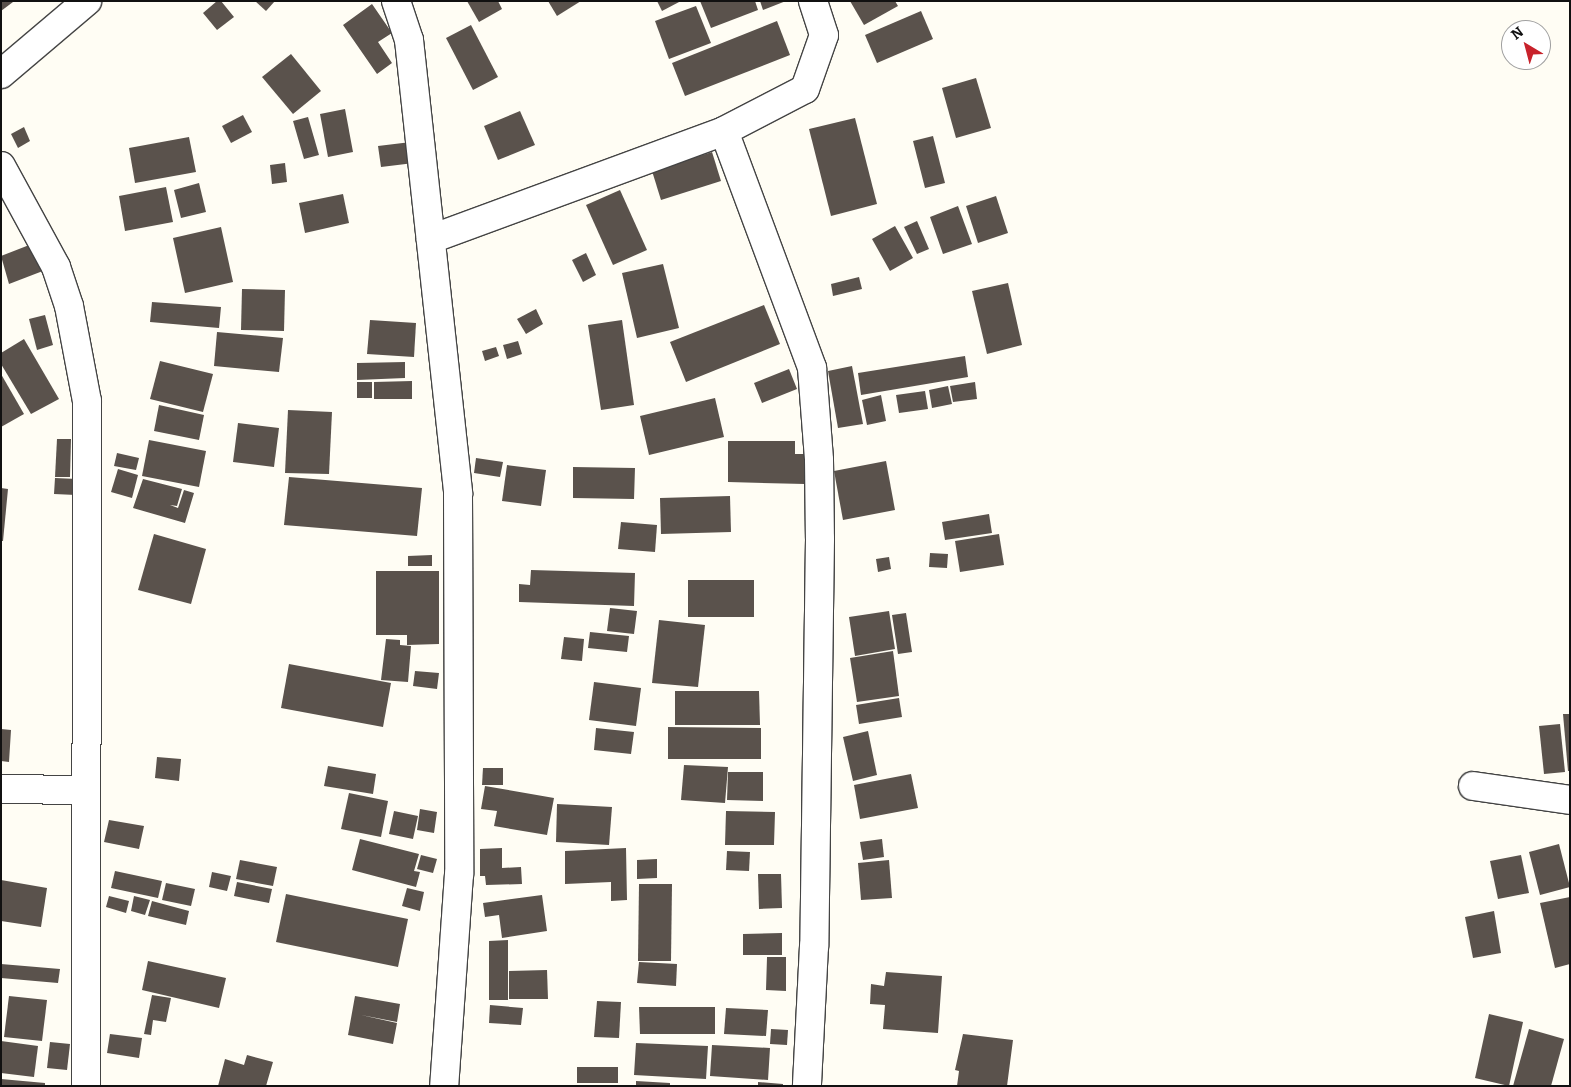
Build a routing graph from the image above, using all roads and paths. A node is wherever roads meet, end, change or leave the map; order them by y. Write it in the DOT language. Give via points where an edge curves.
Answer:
graph roads {
  1 [pos="88,1"];
  2 [pos="396,1"];
  3 [pos="813,1"];
  4 [pos="2,72"];
  5 [pos="724,131"];
  6 [pos="1,166"];
  7 [pos="431,240"];
  8 [pos="1474,786"];
  9 [pos="1,789"];
  10 [pos="85,790"];
  11 [pos="1570,800"];
  12 [pos="86,1086"];
  13 [pos="444,1086"];
  14 [pos="807,1086"];
  1 -- 4 [label="street"];
  2 -- 7 [label="street" via="409,40"];
  3 -- 5 [label="street" via="824,34 805,89"];
  5 -- 7 [label="street"];
  5 -- 14 [label="street" via="812,368 819,460 820,539 814,946"];
  6 -- 10 [label="street" via="56,267 68,306 87,401"];
  7 -- 13 [label="street" via="458,494 459,874"];
  8 -- 11 [label="street"];
  9 -- 10 [label="street"];
  10 -- 12 [label="street"];
}
